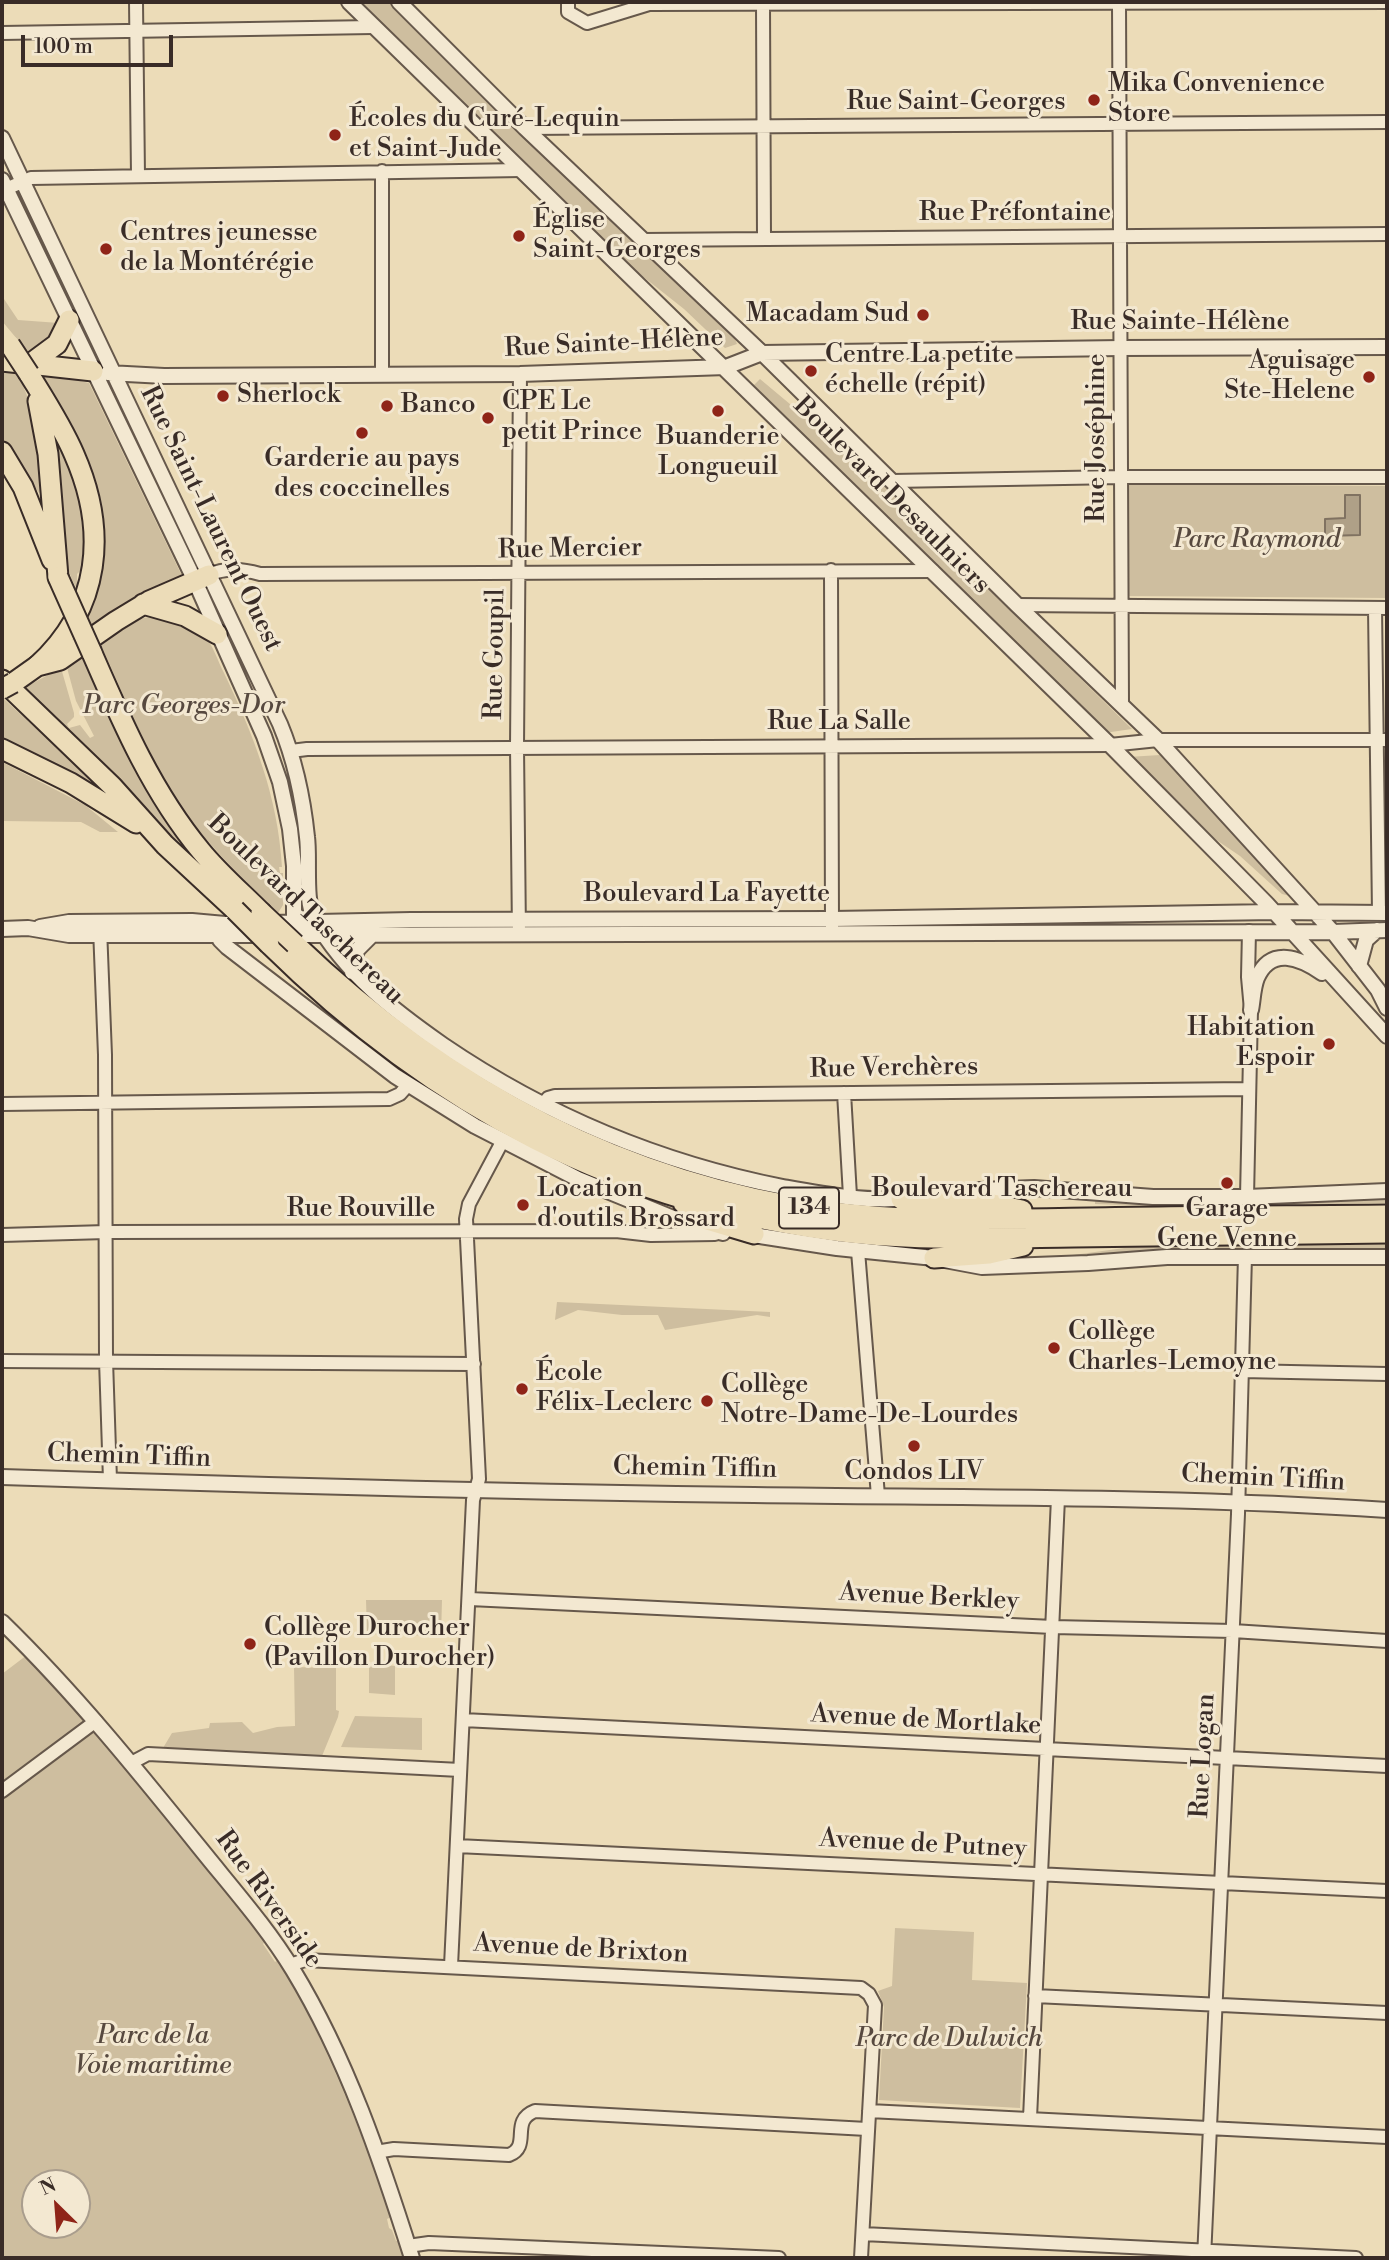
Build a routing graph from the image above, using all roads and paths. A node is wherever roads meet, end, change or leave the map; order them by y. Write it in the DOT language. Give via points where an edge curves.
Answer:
graph roads {
  1 [pos="136,2"];
  2 [pos="349,2"];
  3 [pos="398,2"];
  4 [pos="1061,2"];
  5 [pos="1387,2"];
  6 [pos="1119,3"];
  7 [pos="763,4"];
  8 [pos="568,7"];
  9 [pos="373,27"];
  10 [pos="136,31"];
  11 [pos="2,33"];
  12 [pos="1387,122"];
  13 [pos="1120,124"];
  14 [pos="764,127"];
  15 [pos="525,128"];
  16 [pos="2,138"];
  17 [pos="522,170"];
  18 [pos="382,171"];
  19 [pos="138,176"];
  20 [pos="23,181"];
  21 [pos="4,185"];
  22 [pos="1387,234"];
  23 [pos="1120,236"];
  24 [pos="764,239"];
  25 [pos="643,240"];
  26 [pos="69,320"];
  27 [pos="5,347"];
  28 [pos="1387,347"];
  29 [pos="1121,348"];
  30 [pos="762,353"];
  31 [pos="726,367"];
  32 [pos="30,369"];
  33 [pos="93,371"];
  34 [pos="114,374"];
  35 [pos="382,374"];
  36 [pos="520,374"];
  37 [pos="2,452"];
  38 [pos="1121,477"];
  39 [pos="1387,477"];
  40 [pos="892,481"];
  41 [pos="831,570"];
  42 [pos="933,571"];
  43 [pos="519,574"];
  44 [pos="58,577"];
  45 [pos="202,578"];
  46 [pos="143,604"];
  47 [pos="1017,605"];
  48 [pos="1062,607"];
  49 [pos="1122,607"];
  50 [pos="1381,608"];
  51 [pos="1044,630"];
  52 [pos="217,634"];
  53 [pos="37,666"];
  54 [pos="6,684"];
  55 [pos="1122,704"];
  56 [pos="1158,740"];
  57 [pos="1382,740"];
  58 [pos="1110,745"];
  59 [pos="831,746"];
  60 [pos="517,747"];
  61 [pos="2,749"];
  62 [pos="291,751"];
  63 [pos="165,845"];
  64 [pos="1246,882"];
  65 [pos="1274,912"];
  66 [pos="1315,912"];
  67 [pos="1234,913"];
  68 [pos="1383,913"];
  69 [pos="316,922"];
  70 [pos="294,923"];
  71 [pos="832,926"];
  72 [pos="519,927"];
  73 [pos="100,928"];
  74 [pos="2,929"];
  75 [pos="219,929"];
  76 [pos="1382,930"];
  77 [pos="1249,931"];
  78 [pos="1293,932"];
  79 [pos="1333,933"];
  80 [pos="326,935"];
  81 [pos="372,935"];
  82 [pos="300,939"];
  83 [pos="1359,966"];
  84 [pos="352,972"];
  85 [pos="1338,984"];
  86 [pos="1387,1009"];
  87 [pos="1251,1010"];
  88 [pos="1387,1036"];
  89 [pos="408,1085"];
  90 [pos="1249,1089"];
  91 [pos="844,1093"];
  92 [pos="106,1103"];
  93 [pos="2,1104"];
  94 [pos="542,1104"];
  95 [pos="502,1142"];
  96 [pos="1387,1191"];
  97 [pos="673,1196"];
  98 [pos="850,1196"];
  99 [pos="1247,1197"];
  100 [pos="901,1199"];
  101 [pos="1387,1214"];
  102 [pos="1068,1218"];
  103 [pos="106,1232"];
  104 [pos="467,1233"];
  105 [pos="720,1233"];
  106 [pos="1387,1233"];
  107 [pos="754,1234"];
  108 [pos="2,1235"];
  109 [pos="1060,1237"];
  110 [pos="858,1251"];
  111 [pos="1245,1255"];
  112 [pos="1387,1257"];
  113 [pos="934,1258"];
  114 [pos="106,1360"];
  115 [pos="2,1361"];
  116 [pos="474,1364"];
  117 [pos="1242,1371"];
  118 [pos="1387,1374"];
  119 [pos="2,1477"];
  120 [pos="110,1480"];
  121 [pos="476,1490"];
  122 [pos="878,1496"];
  123 [pos="1058,1498"];
  124 [pos="1239,1501"];
  125 [pos="1387,1510"];
  126 [pos="470,1599"];
  127 [pos="2,1622"];
  128 [pos="1053,1627"];
  129 [pos="1233,1632"];
  130 [pos="1387,1641"];
  131 [pos="463,1720"];
  132 [pos="96,1721"];
  133 [pos="1047,1750"];
  134 [pos="1227,1758"];
  135 [pos="131,1763"];
  136 [pos="1387,1766"];
  137 [pos="460,1770"];
  138 [pos="2,1791"];
  139 [pos="457,1846"];
  140 [pos="1041,1873"];
  141 [pos="1222,1883"];
  142 [pos="1387,1891"];
  143 [pos="290,1965"];
  144 [pos="451,1966"];
  145 [pos="1035,1996"];
  146 [pos="1216,2005"];
  147 [pos="1387,2013"];
  148 [pos="869,2111"];
  149 [pos="1030,2118"];
  150 [pos="1211,2128"];
  151 [pos="867,2129"];
  152 [pos="1387,2137"];
  153 [pos="376,2152"];
  154 [pos="863,2234"];
  155 [pos="410,2252"];
  156 [pos="1205,2254"];
  157 [pos="779,2258"];
  158 [pos="861,2258"];
  159 [pos="1356,2258"];
  1 -- 10 [label="street"];
  2 -- 9 [label="street, Boulevard Desaulniers"];
  3 -- 15 [label="street, Boulevard Desaulniers"];
  4 -- 6 [label="street"];
  4 -- 7 [label="street"];
  5 -- 6 [label="street"];
  6 -- 13 [label="street, Rue Joséphine"];
  7 -- 8 [label="street" via="649,4 587,23"];
  7 -- 14 [label="street"];
  9 -- 10 [label="street"];
  9 -- 17 [label="street, Boulevard Desaulniers"];
  10 -- 11 [label="street"];
  10 -- 19 [label="street"];
  12 -- 13 [label="street, Rue Saint-Georges"];
  13 -- 14 [label="street, Rue Saint-Georges"];
  13 -- 23 [label="street, Rue Joséphine"];
  14 -- 15 [label="street, Rue Saint-Georges"];
  14 -- 24 [label="street"];
  15 -- 25 [label="street, Boulevard Desaulniers"];
  16 -- 20 [label="street, Rue Saint-Laurent Ouest"];
  17 -- 18 [label="street"];
  17 -- 31 [label="street, Boulevard Desaulniers"];
  18 -- 19 [label="street"];
  18 -- 35 [label="street"];
  19 -- 20 [label="street"];
  20 -- 21 [label="street"];
  20 -- 34 [label="street, Rue Saint-Laurent Ouest"];
  21 -- 26 [label="street, Rue Saint-Laurent Ouest"];
  22 -- 23 [label="street, Rue Préfontaine"];
  23 -- 24 [label="street, Rue Préfontaine"];
  23 -- 29 [label="street, Rue Joséphine"];
  24 -- 25 [label="street, Rue Préfontaine"];
  25 -- 30 [label="street, Boulevard Desaulniers"];
  26 -- 32 [label="main road" via="57,344"];
  26 -- 33 [label="street, Rue Saint-Laurent Ouest"];
  27 -- 32 [label="main road, Boulevard Taschereau, bridge"];
  28 -- 29 [label="street, Rue Sainte-Hélène"];
  29 -- 30 [label="street, Rue Sainte-Hélène"];
  29 -- 38 [label="street, Rue Joséphine"];
  30 -- 31 [label="street, Rue Sainte-Hélène"];
  30 -- 40 [label="street, Boulevard Desaulniers"];
  31 -- 36 [label="street, Rue Sainte-Hélène"];
  31 -- 42 [label="street, Boulevard Desaulniers"];
  32 -- 33 [label="main road"];
  32 -- 44 [label="main road, Boulevard Taschereau" via="47,447"];
  32 -- 53 [label="main road" via="74,454 87,492 94,536 93,565 82,604 67,634"];
  33 -- 34 [label="street, Rue Sainte-Hélène"];
  33 -- 45 [label="street, Rue Saint-Laurent Ouest"];
  34 -- 35 [label="street, Rue Sainte-Hélène"];
  34 -- 45 [label="street, Rue Saint-Laurent Ouest"];
  35 -- 36 [label="street, Rue Sainte-Hélène"];
  36 -- 43 [label="street, Rue Goupil"];
  37 -- 44 [label="main road" via="23,487"];
  38 -- 39 [label="street"];
  38 -- 40 [label="street"];
  38 -- 49 [label="street, Rue Joséphine"];
  40 -- 47 [label="street, Boulevard Desaulniers"];
  41 -- 42 [label="street, Rue Mercier"];
  41 -- 43 [label="street, Rue Mercier"];
  41 -- 59 [label="street"];
  42 -- 58 [label="street, Boulevard Desaulniers"];
  43 -- 45 [label="street, Rue Mercier" via="220,570"];
  43 -- 60 [label="street, Rue Goupil"];
  44 -- 82 [label="main road, Boulevard Taschereau / 134, bridge" via="160,794 209,861 261,912"];
  45 -- 46 [label="main road"];
  45 -- 52 [label="street, Rue Saint-Laurent Ouest"];
  45 -- 62 [label="street, Rue Saint-Laurent Ouest" via="272,705"];
  46 -- 52 [label="main road" via="185,616"];
  46 -- 53 [label="main road" via="60,660"];
  47 -- 48 [label="street"];
  47 -- 51 [label="street, Boulevard Desaulniers"];
  48 -- 49 [label="street"];
  48 -- 51 [label="street" via="1049,613"];
  49 -- 50 [label="street"];
  49 -- 55 [label="street, Rue Joséphine"];
  50 -- 57 [label="street"];
  51 -- 55 [label="street, Boulevard Desaulniers"];
  52 -- 70 [label="street, Rue Saint-Laurent Ouest" via="260,725 280,782 292,848"];
  53 -- 54 [label="main road"];
  54 -- 63 [label="main road, Boulevard Taschereau" via="112,786"];
  55 -- 56 [label="street, Boulevard Desaulniers"];
  56 -- 57 [label="street, Rue La Salle"];
  56 -- 58 [label="street, Rue La Salle"];
  56 -- 66 [label="street, Boulevard Desaulniers"];
  57 -- 68 [label="street"];
  58 -- 59 [label="street, Rue La Salle"];
  58 -- 64 [label="street, Boulevard Desaulniers"];
  59 -- 60 [label="street, Rue La Salle"];
  59 -- 71 [label="street"];
  60 -- 62 [label="street, Rue La Salle"];
  60 -- 72 [label="street, Rue Goupil"];
  61 -- 63 [label="main road" via="90,794"];
  62 -- 69 [label="street, Rue Saint-Laurent Ouest" via="304,813"];
  63 -- 97 [label="main road, Boulevard Taschereau / 134, bridge" via="348,1017 453,1094 567,1155"];
  64 -- 65 [label="street, Boulevard Desaulniers"];
  64 -- 67 [label="street" via="1247,898"];
  65 -- 66 [label="street, Boulevard La Fayette"];
  65 -- 67 [label="street, Boulevard La Fayette"];
  65 -- 78 [label="street, Boulevard Desaulniers"];
  66 -- 68 [label="street, Boulevard La Fayette"];
  66 -- 79 [label="street, Boulevard Desaulniers"];
  67 -- 71 [label="street, Boulevard La Fayette"];
  69 -- 70 [label="street, Boulevard La Fayette"];
  69 -- 72 [label="street, Boulevard La Fayette"];
  69 -- 80 [label="street, Rue Saint-Laurent Ouest"];
  70 -- 75 [label="street, Boulevard La Fayette"];
  70 -- 82 [label="street"];
  71 -- 72 [label="street, Boulevard La Fayette"];
  71 -- 77 [label="street, Boulevard La Fayette"];
  72 -- 81 [label="street, Boulevard La Fayette"];
  73 -- 74 [label="street, Boulevard La Fayette" via="69,935"];
  73 -- 75 [label="street, Boulevard La Fayette"];
  73 -- 92 [label="street"];
  75 -- 82 [label="street, Boulevard La Fayette"];
  75 -- 89 [label="street" via="227,947"];
  76 -- 79 [label="street, Boulevard La Fayette"];
  76 -- 83 [label="street" via="1366,940"];
  77 -- 78 [label="street, Boulevard La Fayette"];
  77 -- 87 [label="street"];
  78 -- 79 [label="street, Boulevard La Fayette"];
  78 -- 85 [label="street, Boulevard Desaulniers"];
  79 -- 83 [label="street, Boulevard Desaulniers"];
  80 -- 81 [label="street, Boulevard La Fayette"];
  80 -- 82 [label="street, Boulevard La Fayette"];
  80 -- 84 [label="street, Boulevard Taschereau"];
  81 -- 84 [label="street" via="357,950"];
  82 -- 102 [label="main road, Boulevard Taschereau / 134" via="378,1018 456,1074 539,1121 640,1165 745,1196 838,1212 932,1219"];
  83 -- 86 [label="street, Boulevard Desaulniers"];
  84 -- 94 [label="street, Boulevard Taschereau" via="431,1036"];
  85 -- 87 [label="street" via="1303,960 1284,957 1261,971"];
  85 -- 88 [label="street, Boulevard Desaulniers"];
  87 -- 90 [label="street"];
  89 -- 92 [label="street" via="389,1099"];
  89 -- 95 [label="street"];
  90 -- 91 [label="street, Rue Verchères"];
  90 -- 99 [label="street"];
  91 -- 94 [label="street, Rue Verchères" via="555,1096"];
  91 -- 98 [label="street"];
  92 -- 93 [label="street"];
  92 -- 103 [label="street"];
  94 -- 98 [label="street, Boulevard Taschereau" via="692,1165 790,1188"];
  95 -- 104 [label="street" via="469,1204"];
  95 -- 105 [label="street" via="588,1183"];
  96 -- 99 [label="street, Boulevard Taschereau"];
  97 -- 107 [label="main road" via="707,1220"];
  97 -- 109 [label="main road, Boulevard Taschereau / 134" via="759,1218 854,1233"];
  98 -- 100 [label="street, Boulevard Taschereau"];
  99 -- 100 [label="street, Boulevard Taschereau" via="1153,1197 1034,1188"];
  100 -- 102 [label="main road" via="988,1203"];
  101 -- 102 [label="main road, Boulevard Taschereau / 134"];
  103 -- 104 [label="street, Rue Rouville"];
  103 -- 108 [label="street, Rue Rouville"];
  103 -- 114 [label="street"];
  104 -- 105 [label="street, Rue Rouville"];
  104 -- 116 [label="street"];
  105 -- 107 [label="street"];
  106 -- 109 [label="main road, Boulevard Taschereau / 134"];
  107 -- 110 [label="street"];
  109 -- 113 [label="main road" via="989,1254"];
  110 -- 113 [label="street"];
  110 -- 122 [label="street"];
  111 -- 112 [label="street"];
  111 -- 113 [label="street" via="991,1267"];
  111 -- 117 [label="street, Rue Logan"];
  114 -- 115 [label="street"];
  114 -- 116 [label="street"];
  114 -- 120 [label="street"];
  116 -- 121 [label="street"];
  117 -- 118 [label="street"];
  117 -- 124 [label="street, Rue Logan"];
  119 -- 120 [label="street, Chemin Tiffin"];
  120 -- 121 [label="street, Chemin Tiffin"];
  121 -- 122 [label="street, Chemin Tiffin"];
  121 -- 126 [label="street"];
  122 -- 123 [label="street, Chemin Tiffin"];
  123 -- 124 [label="street, Chemin Tiffin"];
  123 -- 128 [label="street"];
  124 -- 125 [label="street, Chemin Tiffin"];
  124 -- 129 [label="street, Rue Logan"];
  126 -- 128 [label="street, Avenue Berkley"];
  126 -- 131 [label="street"];
  127 -- 132 [label="street, Rue Riverside"];
  128 -- 129 [label="street, Avenue Berkley"];
  128 -- 133 [label="street"];
  129 -- 130 [label="street, Avenue Berkley"];
  129 -- 134 [label="street, Rue Logan"];
  131 -- 133 [label="street, Avenue de Mortlake"];
  131 -- 137 [label="street"];
  132 -- 135 [label="street, Rue Riverside"];
  132 -- 138 [label="street"];
  133 -- 134 [label="street, Avenue de Mortlake"];
  133 -- 140 [label="street"];
  134 -- 136 [label="street, Avenue de Mortlake"];
  134 -- 141 [label="street, Rue Logan"];
  135 -- 137 [label="street" via="148,1754"];
  135 -- 143 [label="street, Rue Riverside"];
  137 -- 139 [label="street"];
  139 -- 140 [label="street, Avenue de Putney"];
  139 -- 144 [label="street"];
  140 -- 141 [label="street, Avenue de Putney"];
  140 -- 145 [label="street"];
  141 -- 142 [label="street, Avenue de Putney"];
  141 -- 146 [label="street, Rue Logan"];
  143 -- 144 [label="street, Avenue de Brixton" via="305,1960"];
  143 -- 153 [label="street, Rue Riverside" via="336,2056"];
  144 -- 148 [label="street, Avenue de Brixton" via="861,1988 875,2005"];
  145 -- 146 [label="street"];
  145 -- 149 [label="street"];
  146 -- 147 [label="street"];
  146 -- 150 [label="street, Rue Logan"];
  148 -- 149 [label="street"];
  148 -- 151 [label="street"];
  149 -- 150 [label="street"];
  150 -- 152 [label="street"];
  150 -- 156 [label="street, Rue Logan"];
  151 -- 153 [label="street" via="534,2111 522,2120 520,2147 509,2155"];
  151 -- 154 [label="street"];
  153 -- 155 [label="street, Rue Riverside"];
  154 -- 156 [label="street"];
  154 -- 158 [label="street"];
  155 -- 157 [label="street" via="429,2243"];
  156 -- 159 [label="street"];
}
